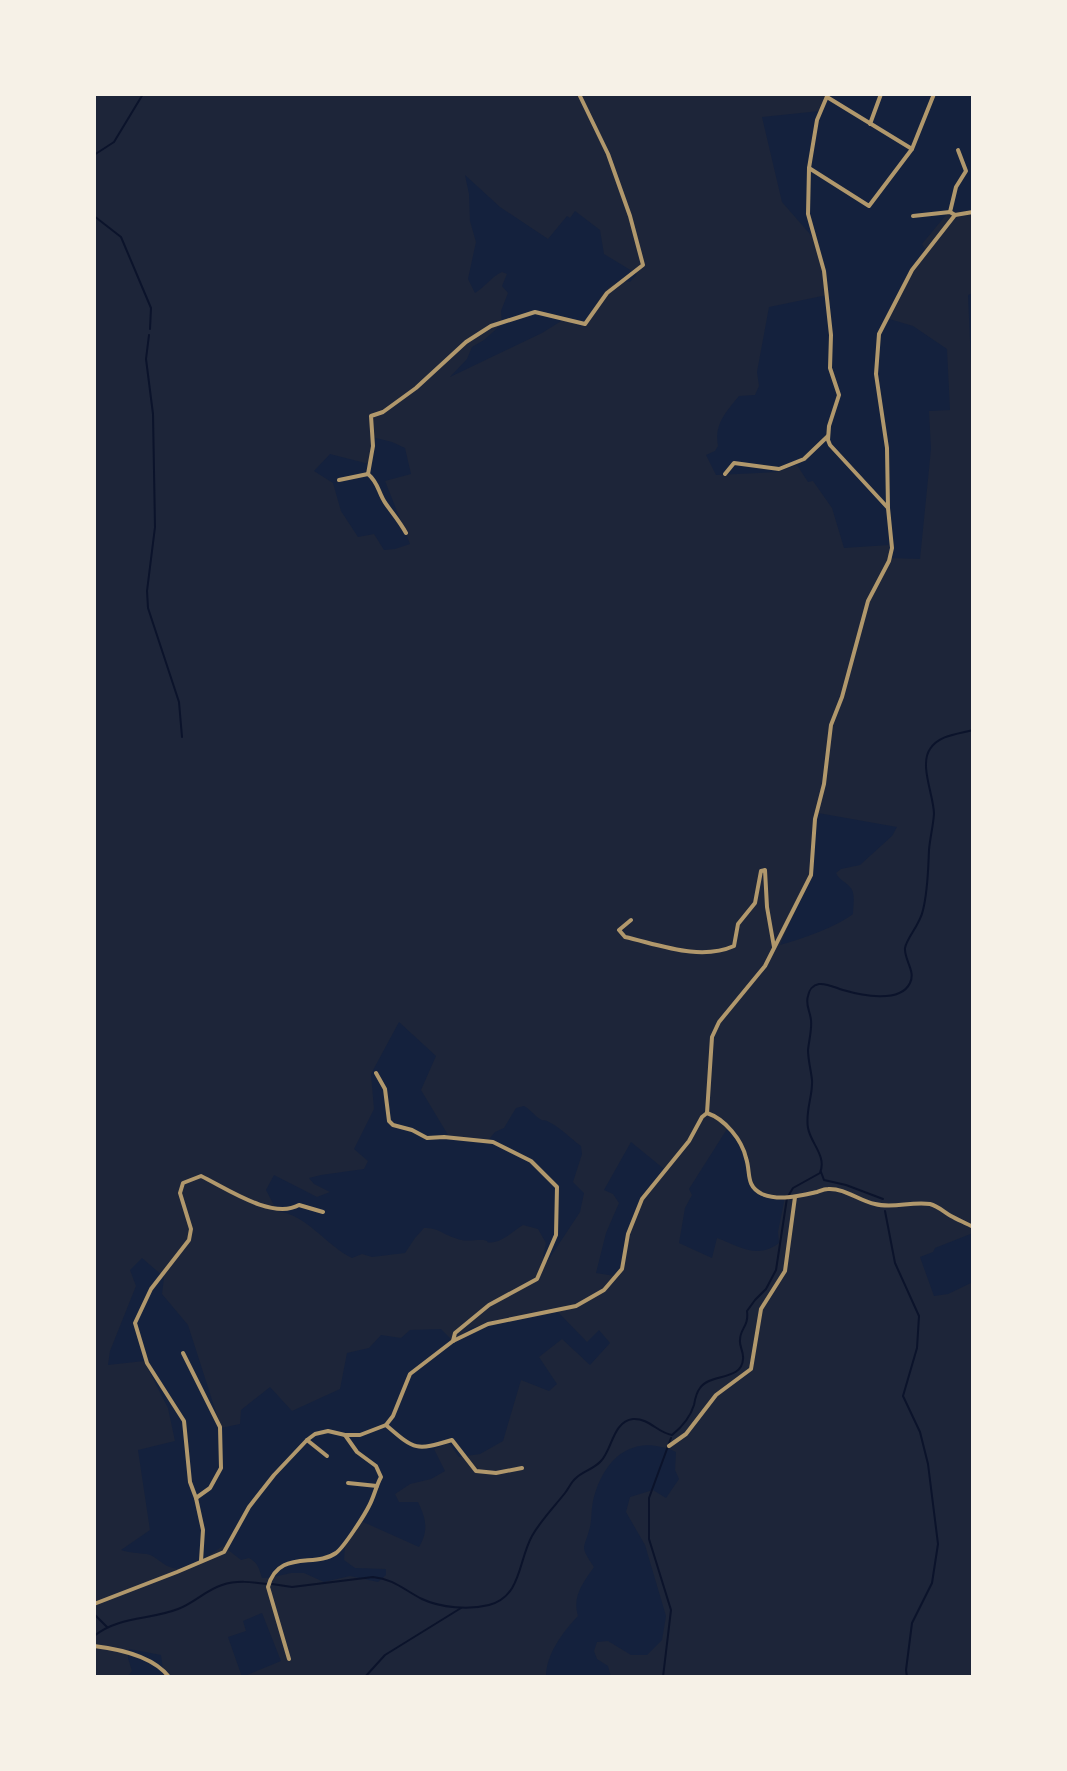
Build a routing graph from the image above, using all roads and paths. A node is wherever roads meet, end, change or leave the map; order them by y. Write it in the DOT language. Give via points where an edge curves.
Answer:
graph roads {
  1 [pos="579,94"];
  2 [pos="881,94"];
  3 [pos="934,94"];
  4 [pos="827,96"];
  5 [pos="870,124"];
  6 [pos="912,149"];
  7 [pos="958,150"];
  8 [pos="809,168"];
  9 [pos="973,212"];
  10 [pos="953,214"];
  11 [pos="913,216"];
  12 [pos="828,436"];
  13 [pos="368,474"];
  14 [pos="725,474"];
  15 [pos="339,480"];
  16 [pos="888,508"];
  17 [pos="406,533"];
  18 [pos="631,920"];
  19 [pos="774,949"];
  20 [pos="376,1073"];
  21 [pos="707,1113"];
  22 [pos="794,1197"];
  23 [pos="323,1212"];
  24 [pos="973,1227"];
  25 [pos="453,1341"];
  26 [pos="183,1353"];
  27 [pos="386,1425"];
  28 [pos="345,1435"];
  29 [pos="307,1440"];
  30 [pos="669,1446"];
  31 [pos="327,1456"];
  32 [pos="522,1468"];
  33 [pos="348,1483"];
  34 [pos="377,1486"];
  35 [pos="196,1498"];
  36 [pos="201,1561"];
  37 [pos="94,1604"];
  38 [pos="94,1646"];
  39 [pos="289,1659"];
  40 [pos="169,1677"];
  1 -- 13 [label="street" via="608,154 643,265 607,293 585,324 535,312 491,326 466,342 416,388 371,416"];
  2 -- 5 [label="street"];
  3 -- 6 [label="street"];
  4 -- 5 [label="street"];
  4 -- 8 [label="street"];
  5 -- 6 [label="street"];
  6 -- 8 [label="street" via="869,206"];
  7 -- 10 [label="street" via="966,171 954,192"];
  8 -- 12 [label="street" via="808,214 824,271 830,368 839,395"];
  9 -- 10 [label="street"];
  10 -- 11 [label="street"];
  10 -- 16 [label="street" via="912,270 879,334 876,374 887,448"];
  12 -- 14 [label="street" via="804,459 779,469 734,463"];
  12 -- 16 [label="street" via="830,445"];
  13 -- 15 [label="street"];
  13 -- 17 [label="street"];
  16 -- 19 [label="street" via="892,548 868,601 831,725 811,875"];
  18 -- 19 [label="street" via="619,930 625,937 719,953 734,946 738,924 755,903 765,870"];
  19 -- 21 [label="street" via="712,1037"];
  20 -- 25 [label="street" via="393,1125 427,1138 493,1142 531,1161 557,1187 556,1235 537,1279 489,1305 455,1333"];
  21 -- 22 [label="street" via="725,1123 739,1142 755,1189"];
  21 -- 25 [label="street" via="642,1199 622,1269 604,1290 576,1306 488,1324"];
  22 -- 24 [label="street" via="829,1189 871,1204 927,1203"];
  22 -- 30 [label="street" via="785,1271 761,1309 751,1369 716,1395 686,1434"];
  23 -- 35 [label="street" via="299,1205 272,1209 201,1176 183,1183 180,1193 191,1229 189,1240 151,1289 135,1323 147,1363 184,1421"];
  25 -- 27 [label="street" via="410,1374"];
  26 -- 35 [label="street" via="220,1427 221,1468 210,1488"];
  27 -- 28 [label="street"];
  27 -- 32 [label="street" via="422,1449 452,1440 476,1471"];
  28 -- 29 [label="street" via="328,1431"];
  28 -- 34 [label="street" via="376,1466 381,1477"];
  29 -- 31 [label="street"];
  29 -- 36 [label="street" via="249,1507 224,1552"];
  33 -- 34 [label="street"];
  34 -- 39 [label="street" via="341,1549 328,1557 286,1564 271,1575 268,1587"];
  35 -- 36 [label="street" via="203,1530"];
  36 -- 37 [label="street"];
  38 -- 40 [label="street" via="119,1649 156,1665"];
}
